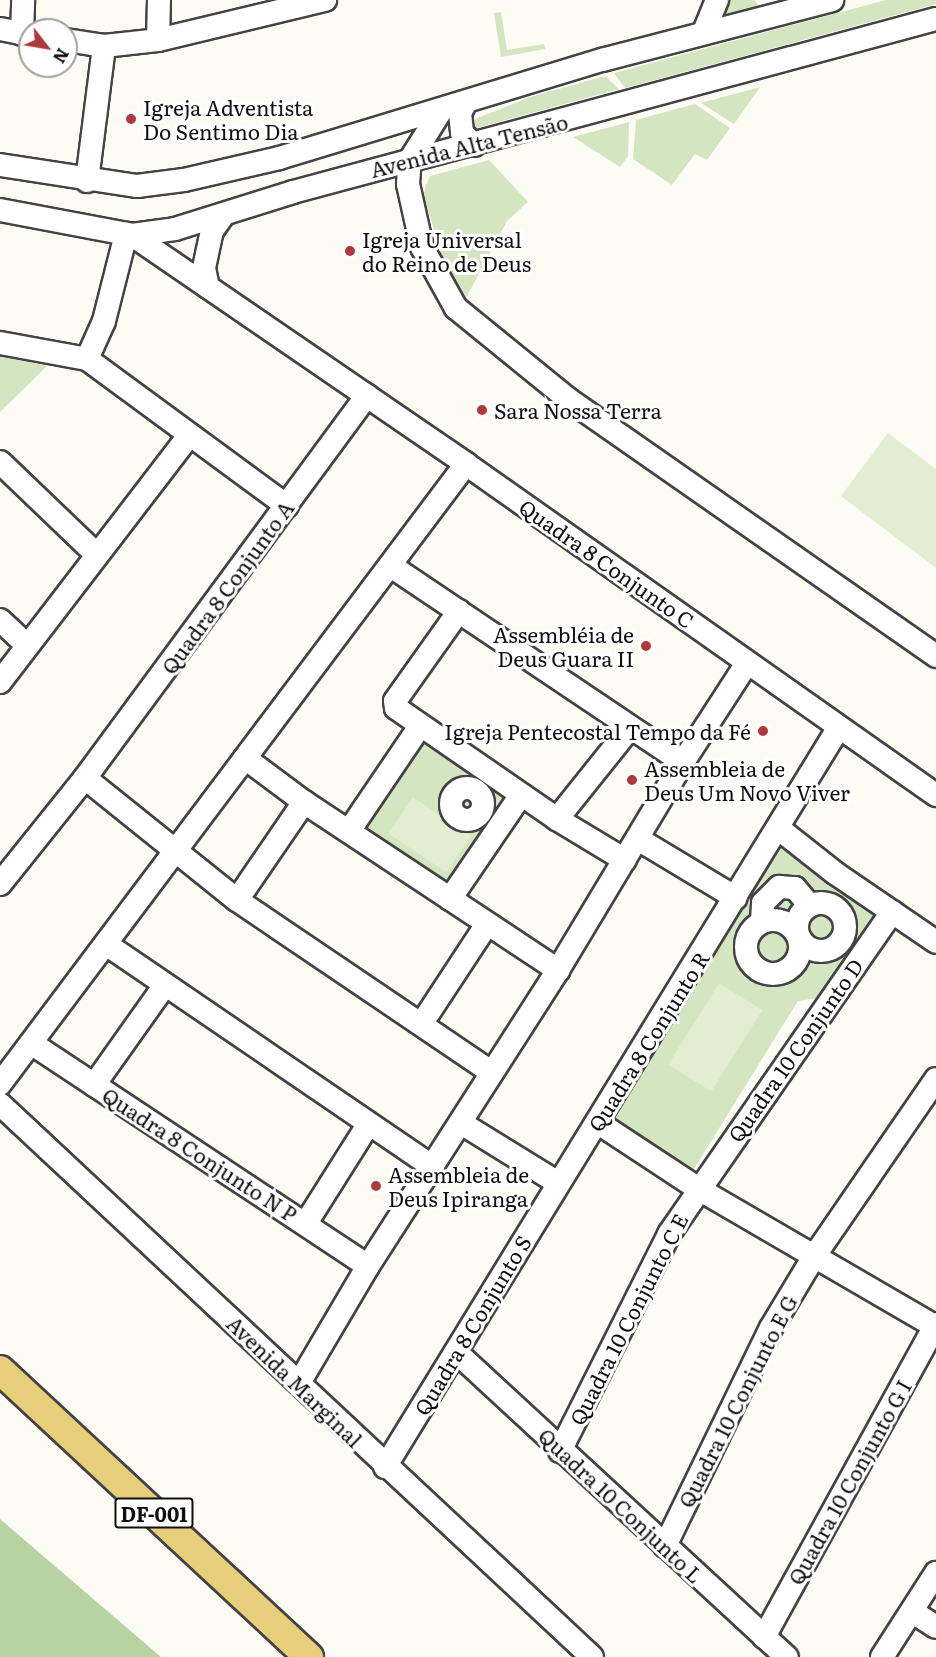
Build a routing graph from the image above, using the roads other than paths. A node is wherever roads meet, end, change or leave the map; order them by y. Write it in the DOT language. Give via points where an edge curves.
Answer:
graph roads {
  1 [pos="23,0"];
  2 [pos="159,0"];
  3 [pos="325,0"];
  4 [pos="717,0"];
  5 [pos="770,0"];
  6 [pos="832,0"];
  7 [pos="290,4"];
  8 [pos="792,10"];
  9 [pos="25,18"];
  10 [pos="936,19"];
  11 [pos="0,29"];
  12 [pos="18,32"];
  13 [pos="704,32"];
  14 [pos="158,40"];
  15 [pos="78,42"];
  16 [pos="104,46"];
  17 [pos="465,102"];
  18 [pos="442,109"];
  19 [pos="474,145"];
  20 [pos="279,158"];
  21 [pos="410,160"];
  22 [pos="0,165"];
  23 [pos="87,181"];
  24 [pos="293,192"];
  25 [pos="0,210"];
  26 [pos="224,215"];
  27 [pos="129,235"];
  28 [pos="208,287"];
  29 [pos="0,343"];
  30 [pos="87,359"];
  31 [pos="368,396"];
  32 [pos="189,436"];
  33 [pos="0,462"];
  34 [pos="466,464"];
  35 [pos="287,506"];
  36 [pos="96,554"];
  37 [pos="391,566"];
  38 [pos="459,611"];
  39 [pos="0,620"];
  40 [pos="27,645"];
  41 [pos="936,656"];
  42 [pos="747,663"];
  43 [pos="0,682"];
  44 [pos="420,726"];
  45 [pos="839,727"];
  46 [pos="629,729"];
  47 [pos="245,758"];
  48 [pos="683,762"];
  49 [pos="85,778"];
  50 [pos="521,795"];
  51 [pos="936,795"];
  52 [pos="304,802"];
  53 [pos="557,819"];
  54 [pos="778,828"];
  55 [pos="349,831"];
  56 [pos="638,839"];
  57 [pos="173,852"];
  58 [pos="625,860"];
  59 [pos="0,884"];
  60 [pos="736,898"];
  61 [pos="450,899"];
  62 [pos="237,900"];
  63 [pos="810,906"];
  64 [pos="892,912"];
  65 [pos="762,922"];
  66 [pos="487,924"];
  67 [pos="799,937"];
  68 [pos="936,942"];
  69 [pos="106,944"];
  70 [pos="558,970"];
  71 [pos="165,985"];
  72 [pos="422,1023"];
  73 [pos="30,1043"];
  74 [pos="491,1072"];
  75 [pos="936,1079"];
  76 [pos="0,1084"];
  77 [pos="94,1085"];
  78 [pos="0,1104"];
  79 [pos="597,1122"];
  80 [pos="461,1123"];
  81 [pos="368,1125"];
  82 [pos="433,1167"];
  83 [pos="558,1183"];
  84 [pos="697,1188"];
  85 [pos="306,1223"];
  86 [pos="813,1258"];
  87 [pos="368,1266"];
  88 [pos="935,1326"];
  89 [pos="456,1352"];
  90 [pos="0,1370"];
  91 [pos="299,1383"];
  92 [pos="560,1451"];
  93 [pos="385,1467"];
  94 [pos="665,1546"];
  95 [pos="936,1573"];
  96 [pos="913,1612"];
  97 [pos="936,1627"];
  98 [pos="764,1637"];
  99 [pos="309,1657"];
  100 [pos="592,1657"];
  101 [pos="787,1657"];
  102 [pos="882,1657"];
  1 -- 9 [label="street"];
  2 -- 14 [label="street"];
  3 -- 7 [label="street"];
  4 -- 13 [label="street"];
  5 -- 8 [label="street"];
  6 -- 8 [label="street, Avenida Alta Tensão"];
  7 -- 14 [label="street"];
  8 -- 13 [label="street, Avenida Alta Tensão"];
  10 -- 19 [label="street, Avenida Alta Tensão"];
  11 -- 12 [label="street"];
  13 -- 17 [label="street, Avenida Alta Tensão"];
  14 -- 16 [label="street"];
  15 -- 16 [label="street"];
  16 -- 23 [label="street"];
  17 -- 18 [label="street, Avenida Alta Tensão"];
  17 -- 19 [label="street" via="460,113 462,133"];
  18 -- 20 [label="street, Avenida Alta Tensão"];
  18 -- 21 [label="street"];
  19 -- 21 [label="street, Avenida Alta Tensão"];
  20 -- 23 [label="street, Avenida Alta Tensão" via="137,186"];
  20 -- 24 [label="street" via="290,162 297,172"];
  21 -- 24 [label="street, Avenida Alta Tensão"];
  21 -- 41 [label="street" via="408,184 422,247 456,308 568,399"];
  22 -- 23 [label="street, Avenida Alta Tensão"];
  24 -- 26 [label="street, Avenida Alta Tensão"];
  25 -- 27 [label="street, Avenida Alta Tensão"];
  26 -- 27 [label="street, Avenida Alta Tensão"];
  26 -- 28 [label="street" via="212,231 206,259"];
  27 -- 28 [label="street, Quadra 8 Conjunto C"];
  27 -- 30 [label="street" via="104,321"];
  28 -- 31 [label="street, Quadra 8 Conjunto C"];
  29 -- 30 [label="street"];
  30 -- 32 [label="street"];
  31 -- 34 [label="street, Quadra 8 Conjunto C"];
  31 -- 35 [label="street, Quadra 8 Conjunto A"];
  32 -- 35 [label="street"];
  32 -- 36 [label="street"];
  33 -- 36 [label="street"];
  34 -- 37 [label="street"];
  34 -- 42 [label="street, Quadra 8 Conjunto C"];
  35 -- 49 [label="street, Quadra 8 Conjunto A"];
  36 -- 40 [label="street"];
  37 -- 38 [label="street"];
  37 -- 47 [label="street"];
  38 -- 44 [label="street" via="395,701 399,712"];
  38 -- 46 [label="street"];
  39 -- 40 [label="street"];
  40 -- 43 [label="street"];
  42 -- 45 [label="street, Quadra 8 Conjunto C"];
  42 -- 48 [label="street"];
  44 -- 50 [label="street"];
  44 -- 55 [label="street"];
  45 -- 51 [label="street, Quadra 8 Conjunto C"];
  45 -- 54 [label="street, Quadra 8 Conjunto R"];
  46 -- 48 [label="street"];
  46 -- 53 [label="street"];
  47 -- 52 [label="street"];
  47 -- 57 [label="street"];
  48 -- 56 [label="street"];
  49 -- 57 [label="street"];
  49 -- 59 [label="street, Quadra 8 Conjunto A"];
  50 -- 53 [label="street"];
  50 -- 61 [label="street"];
  52 -- 55 [label="street"];
  52 -- 62 [label="street"];
  53 -- 58 [label="street"];
  54 -- 60 [label="street, Quadra 8 Conjunto R"];
  54 -- 64 [label="street"];
  55 -- 61 [label="street"];
  56 -- 58 [label="street"];
  56 -- 60 [label="street"];
  57 -- 62 [label="street"];
  57 -- 69 [label="street"];
  58 -- 70 [label="street"];
  60 -- 79 [label="street, Quadra 8 Conjunto R"];
  61 -- 66 [label="street"];
  62 -- 72 [label="street"];
  63 -- 65 [label="street" via="795,888 779,887 763,903"];
  63 -- 67 [label="street" via="799,918"];
  63 -- 67 [label="street" via="823,903 838,909 845,922 843,938 823,951 808,947"];
  64 -- 68 [label="street"];
  64 -- 84 [label="street, Quadra 10 Conjunto D"];
  65 -- 67 [label="street" via="788,923"];
  65 -- 67 [label="street" via="753,928 746,945 751,962 764,973 781,973 795,963"];
  66 -- 70 [label="street"];
  66 -- 72 [label="street"];
  69 -- 71 [label="street"];
  69 -- 73 [label="street"];
  70 -- 74 [label="street"];
  71 -- 77 [label="street"];
  71 -- 81 [label="street"];
  72 -- 74 [label="street"];
  73 -- 76 [label="street"];
  73 -- 77 [label="street, Quadra 8 Conjunto N P"];
  74 -- 80 [label="street"];
  75 -- 86 [label="street, Quadra 10 Conjunto E G"];
  77 -- 85 [label="street, Quadra 8 Conjunto N P"];
  78 -- 91 [label="street, Avenida Marginal"];
  79 -- 83 [label="street, Quadra 8 Conjunto R"];
  79 -- 84 [label="street"];
  80 -- 82 [label="street"];
  80 -- 83 [label="street"];
  81 -- 82 [label="street"];
  81 -- 85 [label="street"];
  82 -- 87 [label="street"];
  83 -- 89 [label="street, Quadra 8 Conjunto S"];
  84 -- 86 [label="street"];
  84 -- 92 [label="street, Quadra 10 Conjunto C E" via="669,1234"];
  85 -- 87 [label="street, Quadra 8 Conjunto N P"];
  86 -- 88 [label="street"];
  86 -- 94 [label="street, Quadra 10 Conjunto E G" via="771,1328"];
  87 -- 91 [label="street"];
  88 -- 98 [label="street, Quadra 10 Conjunto G I"];
  89 -- 92 [label="street, Quadra 10 Conjunto L"];
  89 -- 93 [label="street, Quadra 8 Conjunto S"];
  90 -- 99 [label="main road, DF-001"];
  91 -- 93 [label="street, Avenida Marginal"];
  92 -- 94 [label="street, Quadra 10 Conjunto L"];
  93 -- 100 [label="street, Avenida Marginal"];
  94 -- 98 [label="street, Quadra 10 Conjunto L"];
  95 -- 96 [label="street"];
  96 -- 97 [label="street"];
  96 -- 102 [label="street"];
  98 -- 101 [label="street, Quadra 10 Conjunto L"];
}
